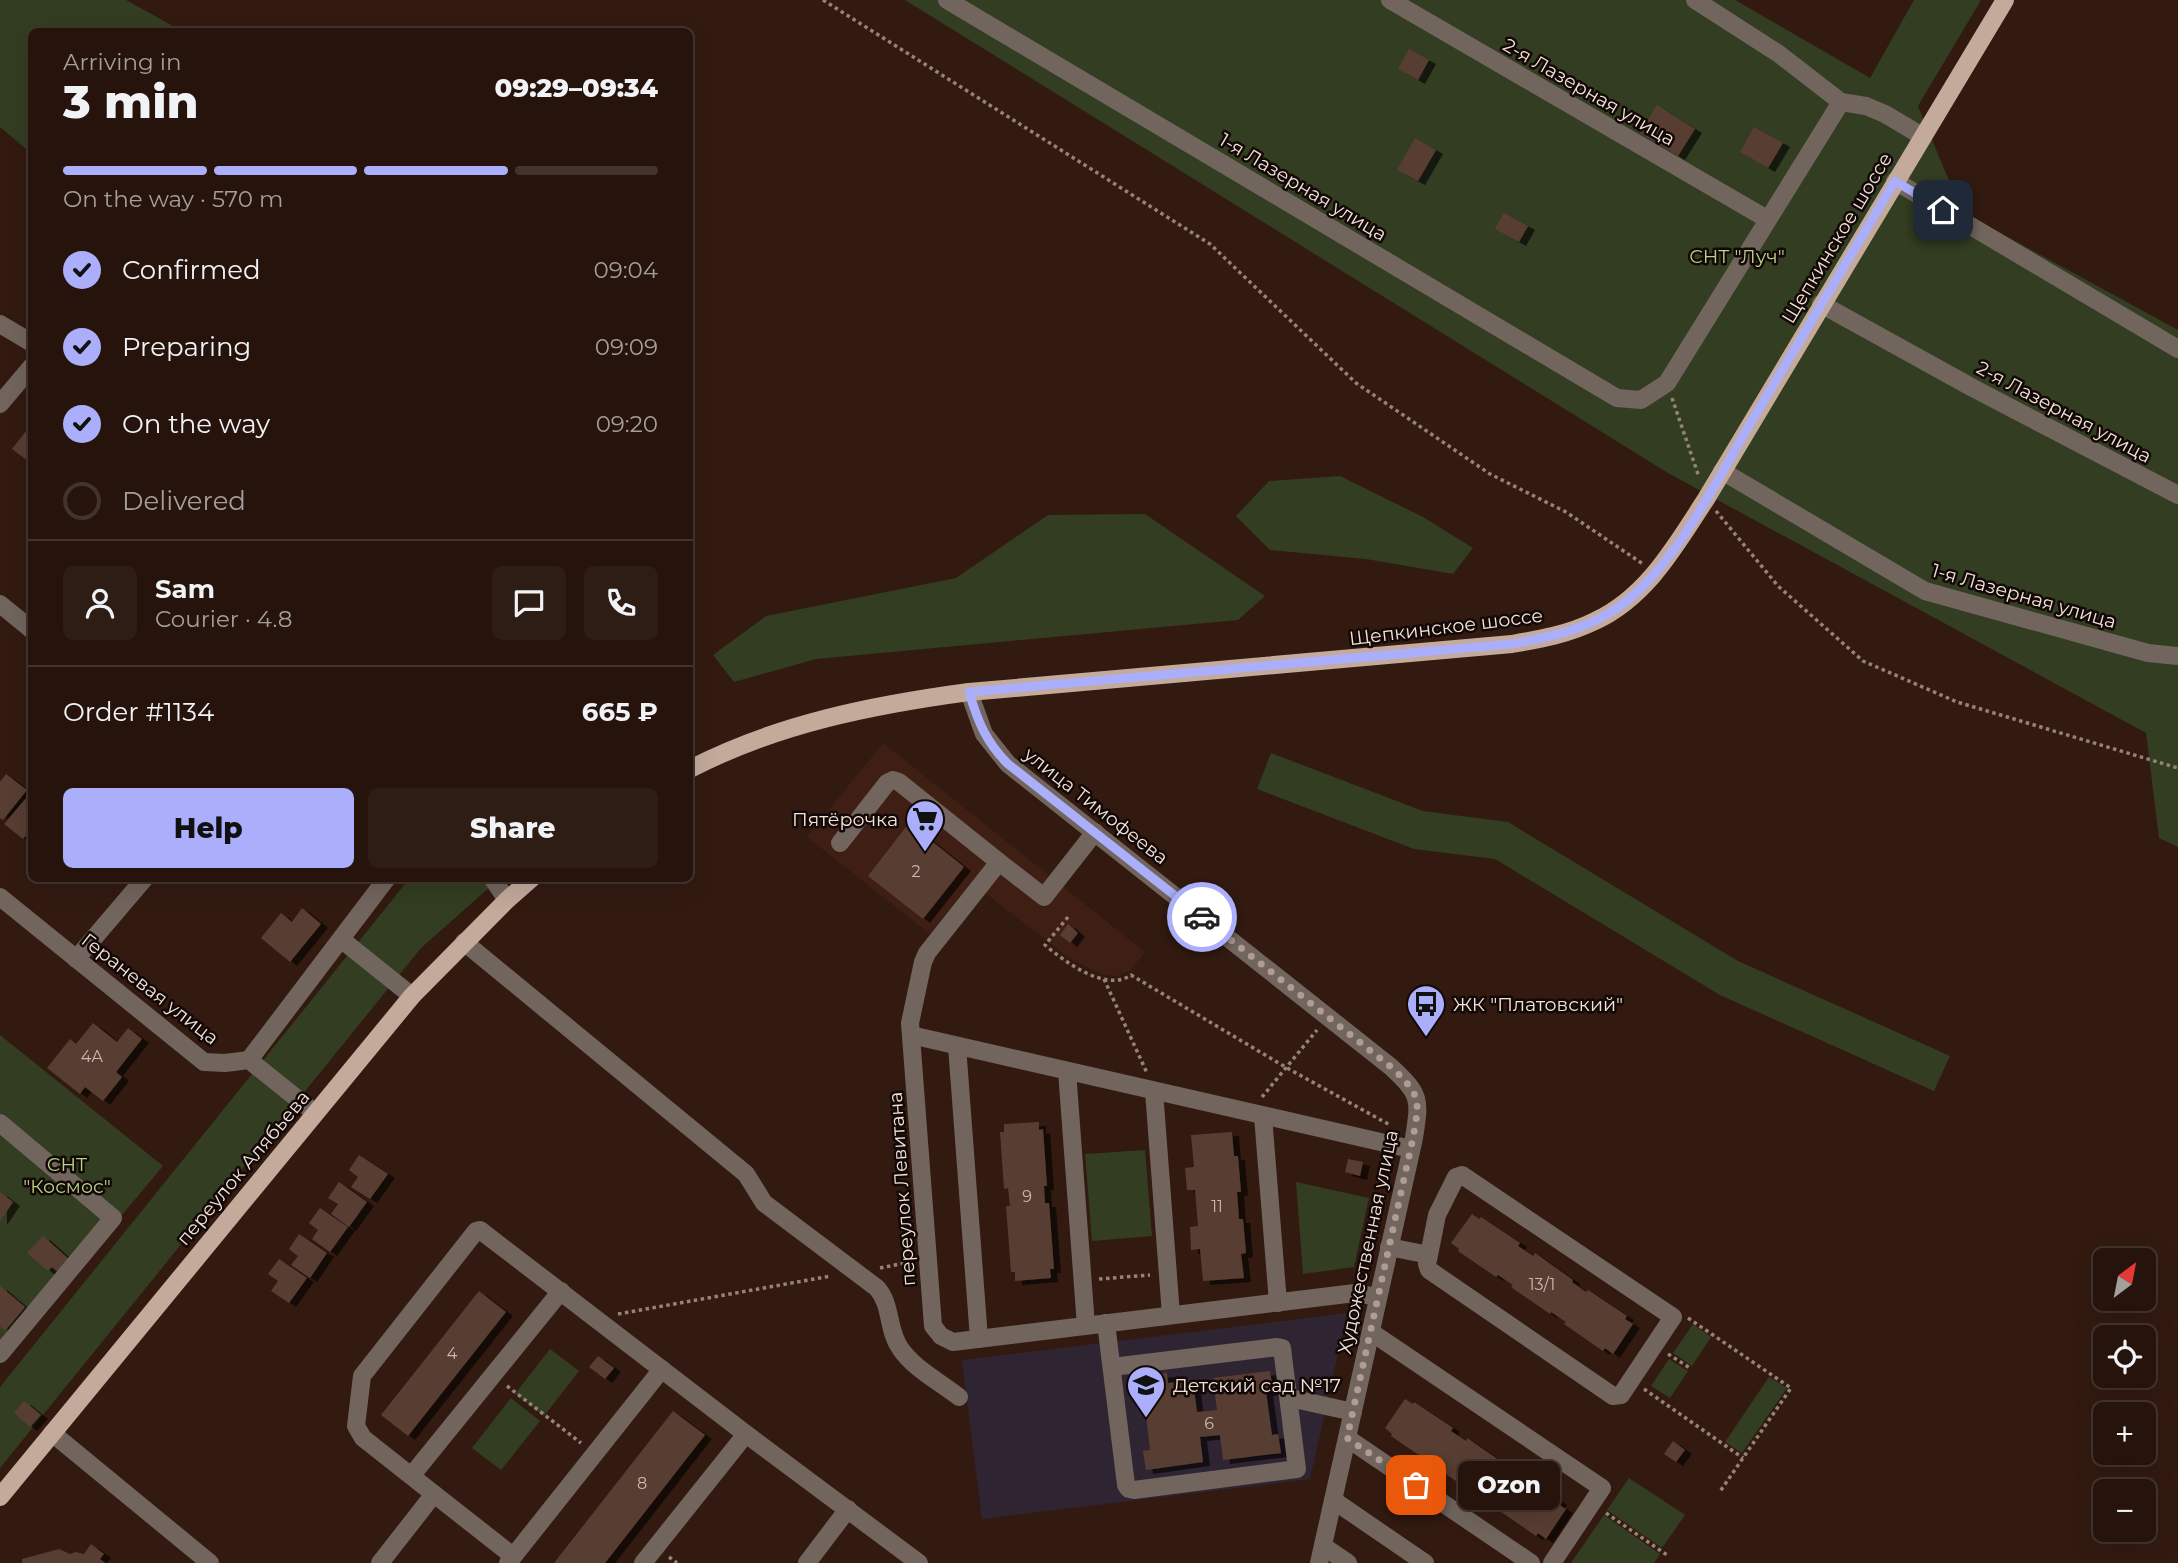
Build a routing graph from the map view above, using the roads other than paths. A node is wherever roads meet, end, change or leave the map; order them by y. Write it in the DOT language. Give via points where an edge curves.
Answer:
graph roads {
  1 [pos="947,0"];
  2 [pos="1390,0"];
  3 [pos="1695,0"];
  4 [pos="2005,0"];
  5 [pos="1842,102"];
  6 [pos="1922,136"];
  7 [pos="1895,181"];
  8 [pos="1767,219"];
  9 [pos="1821,304"];
  10 [pos="0,324"];
  11 [pos="28,341"];
  12 [pos="2178,349"];
  13 [pos="28,371"];
  14 [pos="0,404"];
  15 [pos="1722,471"];
  16 [pos="2178,495"];
  17 [pos="0,604"];
  18 [pos="28,626"];
  19 [pos="2178,656"];
  20 [pos="969,692"];
  21 [pos="693,768"];
  22 [pos="1095,832"];
  23 [pos="840,843"];
  24 [pos="999,862"];
  25 [pos="142,882"];
  26 [pos="384,882"];
  27 [pos="495,882"];
  28 [pos="527,882"];
  29 [pos="0,897"];
  30 [pos="507,900"];
  31 [pos="342,940"];
  32 [pos="464,942"];
  33 [pos="76,959"];
  34 [pos="412,996"];
  35 [pos="911,1029"];
  36 [pos="957,1046"];
  37 [pos="249,1060"];
  38 [pos="1067,1071"];
  39 [pos="1154,1091"];
  40 [pos="1416,1094"];
  41 [pos="315,1113"];
  42 [pos="1257,1114"];
  43 [pos="0,1123"];
  44 [pos="1412,1144"];
  45 [pos="1390,1247"];
  46 [pos="1429,1255"];
  47 [pos="561,1291"];
  48 [pos="1378,1297"];
  49 [pos="1278,1303"];
  50 [pos="1171,1315"];
  51 [pos="1107,1323"];
  52 [pos="1086,1326"];
  53 [pos="1371,1332"];
  54 [pos="979,1339"];
  55 [pos="0,1354"];
  56 [pos="1112,1367"];
  57 [pos="662,1369"];
  58 [pos="959,1396"];
  59 [pos="1290,1398"];
  60 [pos="1353,1412"];
  61 [pos="52,1433"];
  62 [pos="746,1434"];
  63 [pos="1347,1438"];
  64 [pos="412,1475"];
  65 [pos="434,1494"];
  66 [pos="0,1497"];
  67 [pos="1333,1500"];
  68 [pos="848,1509"];
  69 [pos="1321,1554"];
  70 [pos="510,1560"];
  71 [pos="210,1563"];
  72 [pos="380,1563"];
  73 [pos="643,1563"];
  74 [pos="807,1563"];
  75 [pos="919,1563"];
  76 [pos="1348,1563"];
  77 [pos="1426,1563"];
  78 [pos="1531,1563"];
  79 [pos="1552,1563"];
  1 -- 8 [label="street, 1-я Лазерная улица" via="1617,398 1641,401 1667,383"];
  2 -- 8 [label="street, 2-я Лазерная улица"];
  3 -- 5 [label="street" via="1779,54"];
  4 -- 6 [label="main road, Щепкинское шоссе"];
  5 -- 6 [label="street" via="1885,114"];
  5 -- 8 [label="street"];
  6 -- 7 [label="main road, Щепкинское шоссе"];
  7 -- 9 [label="main road, Щепкинское шоссе"];
  7 -- 12 [label="street"];
  9 -- 15 [label="main road, Щепкинское шоссе"];
  9 -- 16 [label="street, 2-я Лазерная улица"];
  10 -- 11 [label="street"];
  13 -- 14 [label="street"];
  15 -- 19 [label="street, 1-я Лазерная улица" via="1925,592 2148,653"];
  15 -- 20 [label="main road, Щепкинское шоссе" via="1667,558 1638,592 1597,621 1564,633 1512,644"];
  17 -- 18 [label="street"];
  20 -- 21 [label="main road, Щепкинское шоссе" via="900,701 806,723"];
  20 -- 22 [label="street, улица Тимофеева" via="978,722 993,748"];
  22 -- 24 [label="street" via="1044,897"];
  22 -- 40 [label="street, улица Тимофеева" via="1391,1067"];
  23 -- 24 [label="street" via="892,780"];
  24 -- 35 [label="street, переулок Левитана" via="925,957"];
  25 -- 33 [label="street"];
  26 -- 31 [label="street"];
  27 -- 30 [label="street"];
  28 -- 30 [label="main road, переулок Алябьева"];
  29 -- 33 [label="street, Гераневая улица"];
  30 -- 32 [label="main road, переулок Алябьева"];
  31 -- 34 [label="street"];
  31 -- 37 [label="street"];
  32 -- 34 [label="main road, переулок Алябьева"];
  32 -- 58 [label="street" via="746,1174 764,1203 884,1296 900,1349"];
  33 -- 37 [label="street, Гераневая улица" via="204,1062"];
  34 -- 41 [label="main road, переулок Алябьева"];
  35 -- 36 [label="street"];
  35 -- 54 [label="street, переулок Левитана" via="933,1326 953,1342"];
  36 -- 38 [label="street"];
  36 -- 54 [label="street"];
  37 -- 41 [label="street"];
  38 -- 39 [label="street"];
  38 -- 52 [label="street"];
  39 -- 42 [label="street"];
  39 -- 50 [label="street"];
  40 -- 44 [label="street, Художественная улица"];
  41 -- 61 [label="main road, переулок Алябьева"];
  42 -- 44 [label="street"];
  42 -- 49 [label="street"];
  43 -- 55 [label="street" via="113,1218"];
  44 -- 45 [label="street, Художественная улица"];
  45 -- 46 [label="street"];
  45 -- 48 [label="street, Художественная улица"];
  46 -- 46 [label="street" via="1429,1270 1614,1396 1621,1395 1673,1317 1462,1175 1456,1177 1437,1215"];
  47 -- 57 [label="street"];
  47 -- 64 [label="street"];
  47 -- 64 [label="street" via="485,1231 476,1231 362,1376 356,1426 363,1438"];
  48 -- 49 [label="street" via="1355,1293"];
  48 -- 53 [label="street, Художественная улица"];
  49 -- 50 [label="street"];
  50 -- 51 [label="street"];
  51 -- 52 [label="street"];
  51 -- 56 [label="street"];
  52 -- 54 [label="street"];
  53 -- 60 [label="street, Художественная улица"];
  53 -- 79 [label="street" via="1600,1484 1593,1504"];
  56 -- 59 [label="street" via="1278,1346 1284,1352"];
  56 -- 59 [label="street" via="1126,1485 1134,1490 1295,1471"];
  57 -- 62 [label="street"];
  57 -- 70 [label="street"];
  59 -- 60 [label="street"];
  60 -- 63 [label="street, Художественная улица"];
  61 -- 66 [label="main road, переулок Алябьева"];
  61 -- 71 [label="street"];
  62 -- 68 [label="street"];
  62 -- 73 [label="street"];
  63 -- 67 [label="street, Художественная улица"];
  63 -- 78 [label="street"];
  64 -- 65 [label="street"];
  65 -- 70 [label="street"];
  65 -- 72 [label="street"];
  67 -- 69 [label="street, Художественная улица"];
  67 -- 77 [label="street"];
  68 -- 74 [label="street"];
  68 -- 75 [label="street"];
  69 -- 76 [label="street"];
}
